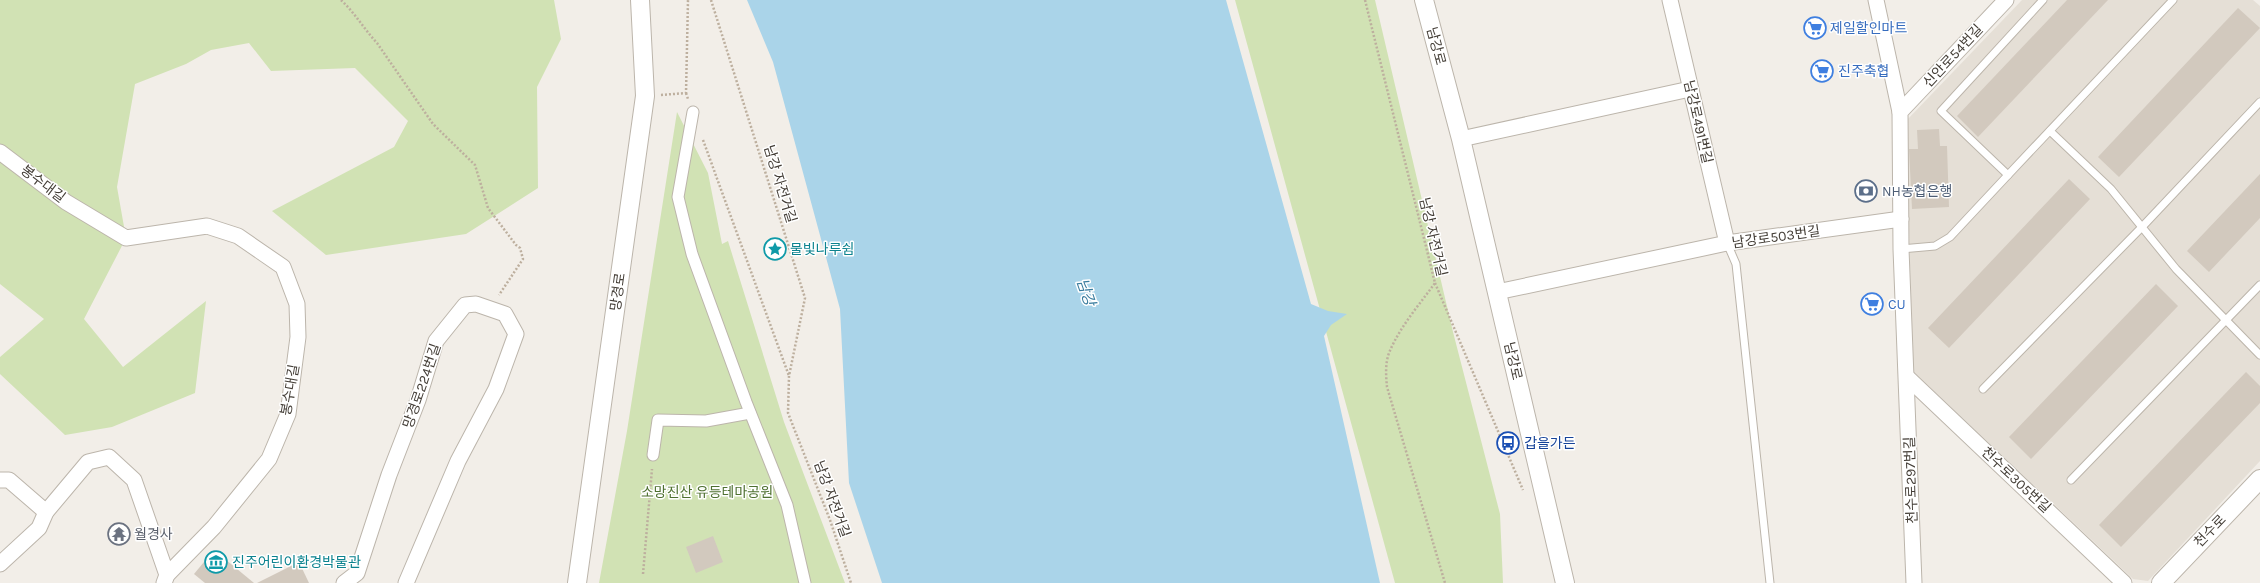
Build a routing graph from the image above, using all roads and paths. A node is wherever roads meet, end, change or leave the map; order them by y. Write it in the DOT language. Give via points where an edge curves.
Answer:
graph roads {
  1 [pos="341,0"];
  2 [pos="640,0"];
  3 [pos="688,0"];
  4 [pos="711,0"];
  5 [pos="1365,0"];
  6 [pos="1424,0"];
  7 [pos="1670,0"];
  8 [pos="1876,0"];
  9 [pos="2006,0"];
  10 [pos="2043,0"];
  11 [pos="2173,0"];
  12 [pos="1690,89"];
  13 [pos="686,93"];
  14 [pos="645,96"];
  15 [pos="2260,102"];
  16 [pos="693,112"];
  17 [pos="1900,112"];
  18 [pos="2050,130"];
  19 [pos="1460,139"];
  20 [pos="0,152"];
  21 [pos="2008,174"];
  22 [pos="1901,219"];
  23 [pos="2142,227"];
  24 [pos="1727,243"];
  25 [pos="1901,249"];
  26 [pos="1435,283"];
  27 [pos="2260,285"];
  28 [pos="1497,292"];
  29 [pos="490,309"];
  30 [pos="2225,321"];
  31 [pos="2260,356"];
  32 [pos="789,376"];
  33 [pos="1908,378"];
  34 [pos="1983,389"];
  35 [pos="750,413"];
  36 [pos="653,455"];
  37 [pos="0,480"];
  38 [pos="2071,480"];
  39 [pos="2258,484"];
  40 [pos="1525,495"];
  41 [pos="46,512"];
  42 [pos="0,564"];
  43 [pos="643,574"];
  44 [pos="166,579"];
  45 [pos="344,583"];
  46 [pos="406,583"];
  47 [pos="577,583"];
  48 [pos="805,583"];
  49 [pos="851,583"];
  50 [pos="1445,583"];
  51 [pos="1565,583"];
  52 [pos="1770,583"];
  53 [pos="1914,583"];
  54 [pos="2124,583"];
  55 [pos="2161,583"];
  1 -- 29 [label="path" via="352,10 366,32 377,43 433,124 475,165 488,208 520,248 523,259"];
  2 -- 14 [label="street, 망경로"];
  3 -- 13 [label="path"];
  4 -- 32 [label="path, 남강 자전거길" via="805,298"];
  5 -- 26 [label="path, 남강 자전거길"];
  6 -- 19 [label="street, 남강로"];
  7 -- 12 [label="street, 남강로491번길"];
  8 -- 17 [label="street"];
  9 -- 17 [label="street, 신안로54번길"];
  10 -- 21 [label="lane" via="1941,111"];
  11 -- 18 [label="lane"];
  12 -- 19 [label="street"];
  12 -- 24 [label="street, 남강로491번길"];
  13 -- 14 [label="path"];
  13 -- 16 [label="path, 남강 자전거길"];
  14 -- 47 [label="street, 망경로"];
  15 -- 23 [label="lane"];
  16 -- 32 [label="path, 남강 자전거길"];
  16 -- 35 [label="street" via="678,197 692,254"];
  17 -- 22 [label="street"];
  18 -- 21 [label="lane"];
  18 -- 23 [label="lane" via="2111,189"];
  19 -- 28 [label="street, 남강로"];
  20 -- 44 [label="street, 봉수대길" via="66,202 126,238 207,226 238,236 283,267 297,304 298,318 296,365 288,414 269,459 214,527"];
  21 -- 25 [label="lane" via="1950,237 1935,246"];
  22 -- 24 [label="street, 남강로503번길"];
  22 -- 25 [label="street"];
  23 -- 30 [label="lane" via="2176,269"];
  23 -- 34 [label="lane"];
  24 -- 28 [label="street, 남강로503번길"];
  24 -- 52 [label="lane" via="1736,264"];
  25 -- 33 [label="street"];
  26 -- 40 [label="path"];
  26 -- 50 [label="path, 남강 자전거길" via="1401,330 1389,354 1386,369 1387,387"];
  27 -- 30 [label="lane"];
  28 -- 51 [label="street, 남강로"];
  29 -- 45 [label="street, 망경로224번길" via="476,304 465,305 436,341 357,573"];
  29 -- 46 [label="street, 망경로224번길" via="506,314 516,334 496,389 458,461"];
  30 -- 31 [label="lane"];
  30 -- 38 [label="lane"];
  32 -- 49 [label="path, 남강 자전거길" via="788,413 830,520"];
  33 -- 53 [label="street, 천수로297번길"];
  33 -- 54 [label="street, 천수로305번길"];
  35 -- 36 [label="street" via="706,422 658,420"];
  35 -- 48 [label="street" via="787,505"];
  36 -- 43 [label="path"];
  37 -- 41 [label="street" via="9,480"];
  39 -- 55 [label="street, 천수로"];
  41 -- 42 [label="street, 봉수대길" via="39,528"];
  41 -- 44 [label="street, 봉수대길" via="88,462 109,457 134,480"];
}
